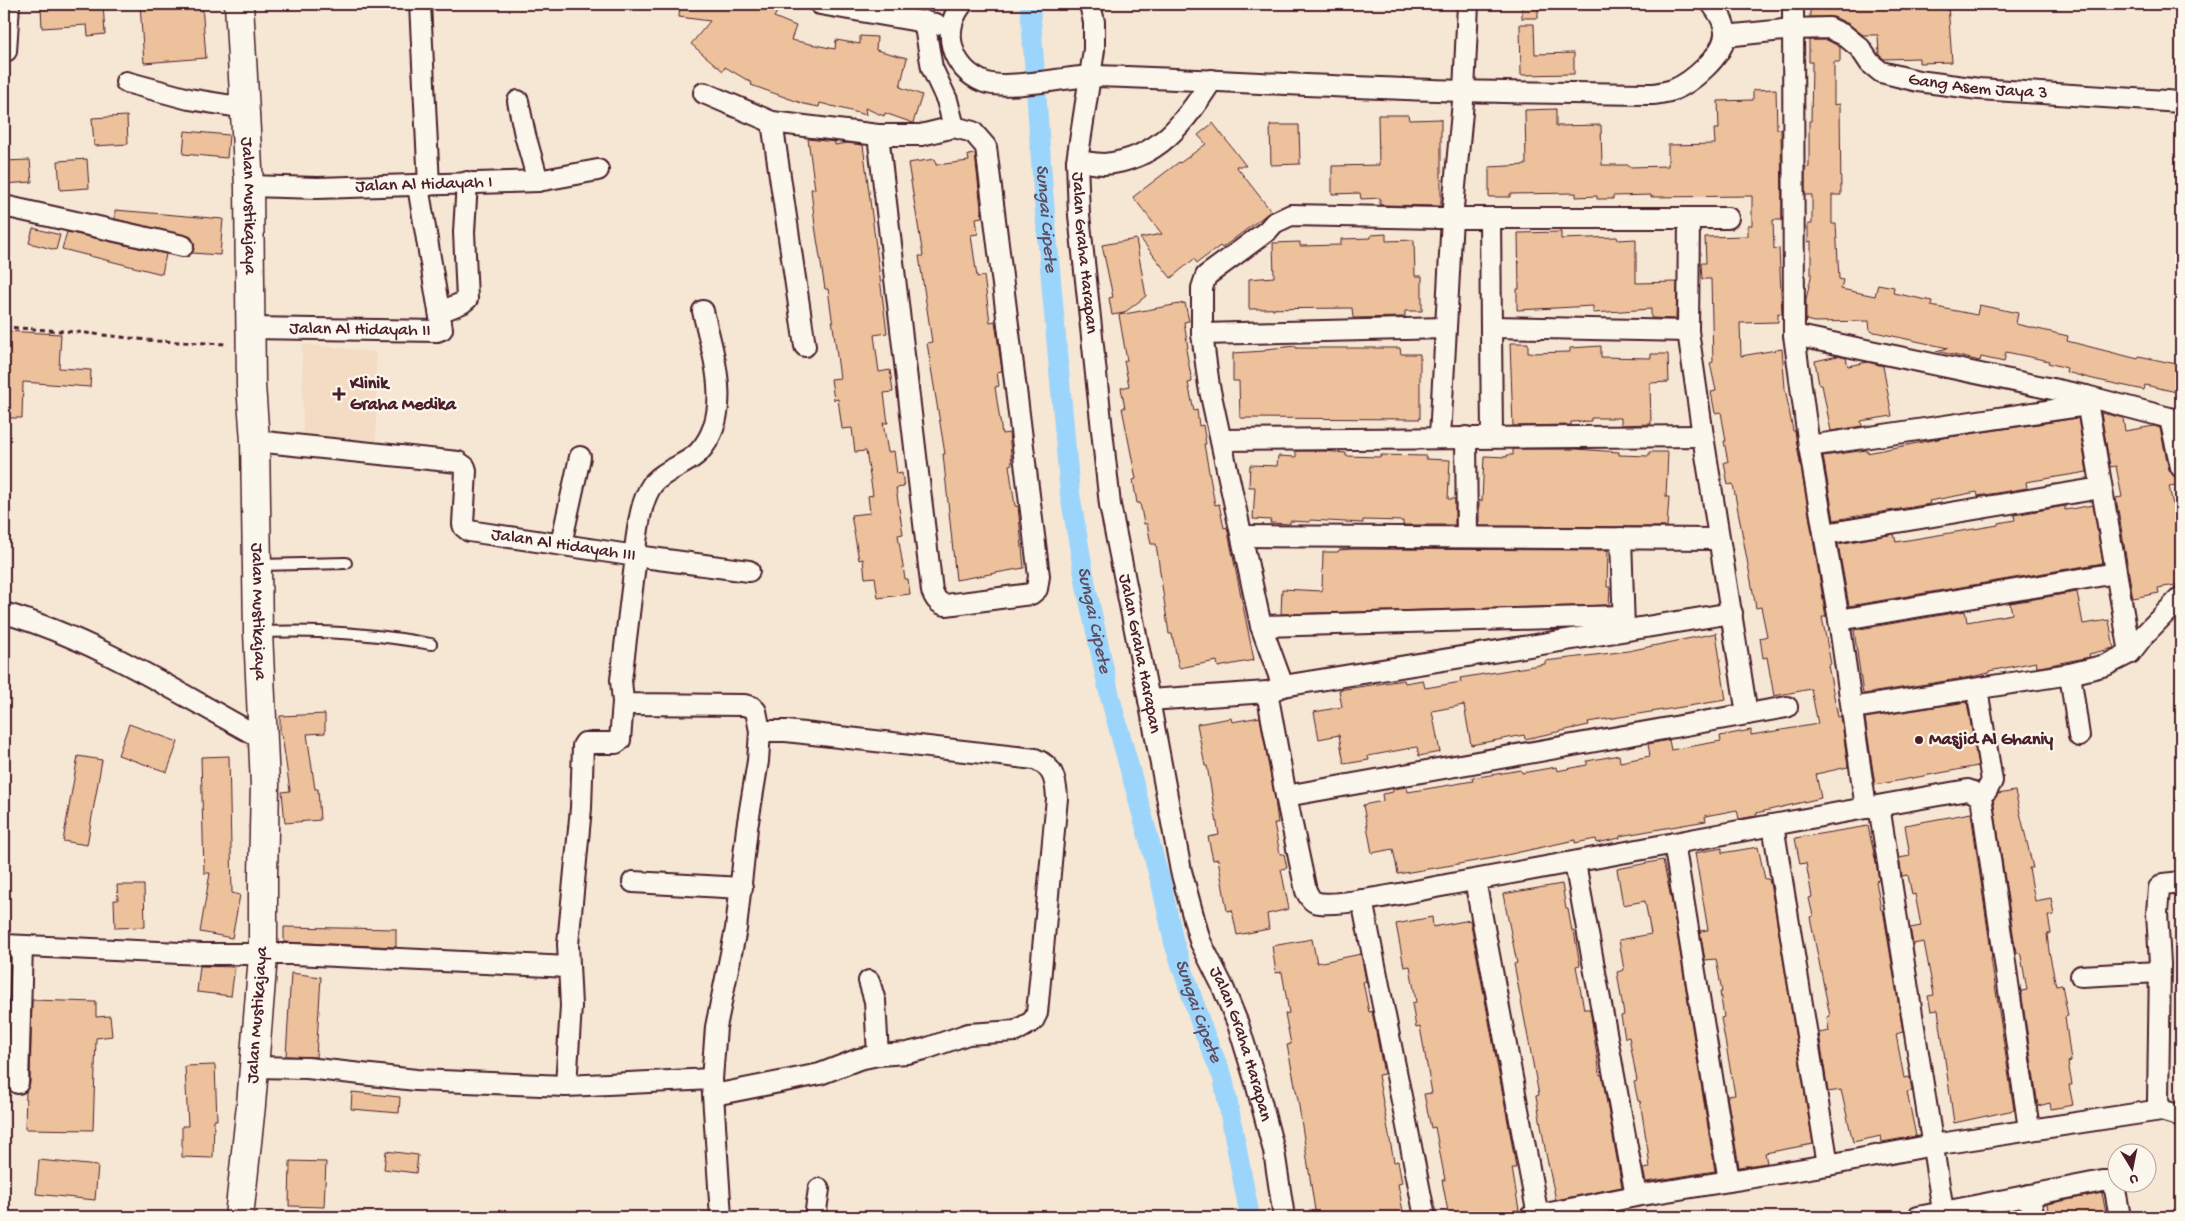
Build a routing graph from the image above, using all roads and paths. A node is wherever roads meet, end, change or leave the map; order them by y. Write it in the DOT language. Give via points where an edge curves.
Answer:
graph roads {
  1 [pos="9,4"];
  2 [pos="239,4"];
  3 [pos="420,4"];
  4 [pos="820,4"];
  5 [pos="962,4"];
  6 [pos="1090,4"];
  7 [pos="1468,4"];
  8 [pos="1712,4"];
  9 [pos="1793,4"];
  10 [pos="924,21"];
  11 [pos="951,26"];
  12 [pos="1793,29"];
  13 [pos="1725,36"];
  14 [pos="5,55"];
  15 [pos="1089,76"];
  16 [pos="1212,80"];
  17 [pos="126,82"];
  18 [pos="1464,91"];
  19 [pos="704,93"];
  20 [pos="518,101"];
  21 [pos="2181,102"];
  22 [pos="245,108"];
  23 [pos="772,122"];
  24 [pos="954,127"];
  25 [pos="878,135"];
  26 [pos="1077,161"];
  27 [pos="598,170"];
  28 [pos="538,181"];
  29 [pos="467,182"];
  30 [pos="424,185"];
  31 [pos="249,186"];
  32 [pos="4,206"];
  33 [pos="1452,218"];
  34 [pos="1490,218"];
  35 [pos="1689,218"];
  36 [pos="1728,218"];
  37 [pos="183,246"];
  38 [pos="440,312"];
  39 [pos="703,312"];
  40 [pos="1491,327"];
  41 [pos="4,328"];
  42 [pos="1445,328"];
  43 [pos="1688,331"];
  44 [pos="1202,334"];
  45 [pos="1794,335"];
  46 [pos="251,336"];
  47 [pos="805,346"];
  48 [pos="2087,401"];
  49 [pos="2176,420"];
  50 [pos="1703,436"];
  51 [pos="1440,437"];
  52 [pos="1466,437"];
  53 [pos="1492,437"];
  54 [pos="255,440"];
  55 [pos="1221,440"];
  56 [pos="1809,446"];
  57 [pos="580,457"];
  58 [pos="2181,467"];
  59 [pos="2101,488"];
  60 [pos="1825,534"];
  61 [pos="1243,536"];
  62 [pos="1468,537"];
  63 [pos="1621,538"];
  64 [pos="1719,539"];
  65 [pos="561,544"];
  66 [pos="635,556"];
  67 [pos="346,563"];
  68 [pos="259,566"];
  69 [pos="749,571"];
  70 [pos="2116,573"];
  71 [pos="2181,597"];
  72 [pos="4,613"];
  73 [pos="1732,613"];
  74 [pos="1839,620"];
  75 [pos="1624,623"];
  76 [pos="1261,626"];
  77 [pos="258,632"];
  78 [pos="431,644"];
  79 [pos="2130,653"];
  80 [pos="2070,674"];
  81 [pos="1275,689"];
  82 [pos="1977,689"];
  83 [pos="1150,700"];
  84 [pos="623,702"];
  85 [pos="1788,707"];
  86 [pos="1852,708"];
  87 [pos="1747,714"];
  88 [pos="760,731"];
  89 [pos="2079,736"];
  90 [pos="263,739"];
  91 [pos="1286,796"];
  92 [pos="1979,796"];
  93 [pos="1872,807"];
  94 [pos="1773,825"];
  95 [pos="1674,843"];
  96 [pos="1575,863"];
  97 [pos="1475,880"];
  98 [pos="634,882"];
  99 [pos="2181,882"];
  100 [pos="742,888"];
  101 [pos="1362,900"];
  102 [pos="13,946"];
  103 [pos="263,956"];
  104 [pos="569,967"];
  105 [pos="2159,972"];
  106 [pos="2081,976"];
  107 [pos="869,981"];
  108 [pos="878,1055"];
  109 [pos="254,1067"];
  110 [pos="18,1083"];
  111 [pos="566,1086"];
  112 [pos="713,1087"];
  113 [pos="2161,1110"];
  114 [pos="2181,1116"];
  115 [pos="2029,1129"];
  116 [pos="1933,1145"];
  117 [pos="1828,1165"];
  118 [pos="1729,1181"];
  119 [pos="819,1189"];
  120 [pos="2029,1195"];
  121 [pos="1636,1196"];
  122 [pos="1943,1215"];
  123 [pos="239,1217"];
  124 [pos="720,1217"];
  125 [pos="815,1217"];
  126 [pos="1284,1217"];
  127 [pos="1425,1217"];
  128 [pos="1534,1217"];
  129 [pos="1918,1217"];
  130 [pos="2034,1217"];
  131 [pos="2120,1217"];
  1 -- 14 [label="street"];
  2 -- 22 [label="main road, Jalan Mustikajaya"];
  3 -- 30 [label="street, Jalan Al Hidayah II"];
  4 -- 10 [label="street"];
  5 -- 11 [label="street"];
  6 -- 15 [label="street, Jalan Graha Harapan" via="1094,32"];
  7 -- 18 [label="street"];
  8 -- 13 [label="street" via="1723,21"];
  9 -- 12 [label="street"];
  10 -- 11 [label="street"];
  10 -- 24 [label="street" via="932,68"];
  11 -- 15 [label="street" via="951,45 958,62 970,75 987,83"];
  12 -- 13 [label="street, Gang Asem Jaya 3"];
  12 -- 21 [label="street, Gang Asem Jaya 3" via="1829,28 1860,48 1870,64 1881,72 1918,81 1979,89"];
  12 -- 45 [label="street"];
  13 -- 18 [label="street" via="1701,72 1673,90 1654,94"];
  15 -- 16 [label="street"];
  15 -- 26 [label="street, Jalan Graha Harapan"];
  16 -- 18 [label="street"];
  16 -- 26 [label="street" via="1190,115 1151,150 1128,160 1103,164"];
  17 -- 22 [label="street" via="189,99"];
  18 -- 33 [label="street"];
  19 -- 23 [label="street"];
  20 -- 28 [label="street"];
  22 -- 31 [label="main road, Jalan Mustikajaya"];
  23 -- 25 [label="street"];
  23 -- 47 [label="street"];
  24 -- 25 [label="street" via="921,134"];
  24 -- 25 [label="street" via="973,132 986,147 1039,576 1037,589 1031,594 946,605 935,599 929,578"];
  26 -- 83 [label="street, Jalan Graha Harapan" via="1079,215 1110,505"];
  27 -- 28 [label="street, Jalan Al Hidayah I"];
  28 -- 29 [label="street, Jalan Al Hidayah I"];
  29 -- 30 [label="street, Jalan Al Hidayah I"];
  29 -- 38 [label="street" via="464,232 466,299"];
  30 -- 31 [label="street, Jalan Al Hidayah I"];
  30 -- 38 [label="street, Jalan Al Hidayah II"];
  31 -- 46 [label="main road, Jalan Mustikajaya"];
  32 -- 37 [label="street"];
  33 -- 34 [label="street"];
  33 -- 42 [label="street"];
  33 -- 44 [label="street" via="1299,215 1283,218 1206,276 1202,288"];
  34 -- 35 [label="street"];
  34 -- 40 [label="street"];
  35 -- 36 [label="street"];
  35 -- 43 [label="street"];
  38 -- 46 [label="street, Jalan Al Hidayah II" via="442,329 437,331"];
  39 -- 66 [label="street" via="718,376 717,414 711,434 698,453 653,484 643,504"];
  40 -- 43 [label="street"];
  40 -- 53 [label="street"];
  41 -- 46 [label="path" via="157,341"];
  42 -- 44 [label="street"];
  42 -- 51 [label="street"];
  43 -- 50 [label="street"];
  44 -- 55 [label="street"];
  45 -- 48 [label="street"];
  45 -- 56 [label="street"];
  46 -- 54 [label="main road, Jalan Mustikajaya"];
  48 -- 49 [label="street"];
  48 -- 56 [label="street"];
  48 -- 59 [label="street"];
  49 -- 58 [label="street"];
  50 -- 53 [label="street"];
  50 -- 64 [label="street"];
  51 -- 52 [label="street"];
  51 -- 55 [label="street"];
  52 -- 53 [label="street"];
  52 -- 62 [label="street"];
  54 -- 65 [label="street, Jalan Al Hidayah III" via="458,462 466,470 463,524 466,530"];
  54 -- 68 [label="main road, Jalan Mustikajaya"];
  55 -- 61 [label="street"];
  56 -- 60 [label="street"];
  57 -- 65 [label="street"];
  59 -- 60 [label="street"];
  59 -- 70 [label="street"];
  60 -- 74 [label="street"];
  61 -- 62 [label="street"];
  61 -- 76 [label="street"];
  62 -- 63 [label="street"];
  63 -- 64 [label="street"];
  63 -- 75 [label="street"];
  64 -- 73 [label="street"];
  65 -- 66 [label="street, Jalan Al Hidayah III"];
  66 -- 69 [label="street"];
  66 -- 84 [label="street, Jalan Al Hidayah III" via="622,680"];
  67 -- 68 [label="lane"];
  68 -- 77 [label="main road, Jalan Mustikajaya"];
  70 -- 74 [label="street"];
  70 -- 79 [label="street"];
  71 -- 79 [label="street"];
  72 -- 90 [label="street" via="104,653"];
  73 -- 75 [label="street"];
  73 -- 87 [label="street"];
  74 -- 86 [label="street"];
  75 -- 76 [label="street"];
  75 -- 81 [label="street"];
  76 -- 81 [label="street"];
  77 -- 78 [label="lane" via="301,630 360,634"];
  77 -- 90 [label="main road, Jalan Mustikajaya"];
  79 -- 80 [label="street" via="2106,666"];
  80 -- 82 [label="street"];
  80 -- 89 [label="street"];
  81 -- 83 [label="street"];
  81 -- 91 [label="street"];
  82 -- 86 [label="street"];
  82 -- 92 [label="street" via="1992,780"];
  83 -- 126 [label="street, Jalan Graha Harapan" via="1181,871 1195,927 1238,1024 1274,1150"];
  84 -- 88 [label="street" via="744,705 756,711"];
  84 -- 104 [label="street, Jalan Al Hidayah III" via="620,740 616,743 585,743 583,746"];
  85 -- 87 [label="street"];
  86 -- 93 [label="street"];
  87 -- 91 [label="street"];
  88 -- 100 [label="street"];
  88 -- 108 [label="street" via="786,731 1034,758 1044,762 1056,782 1037,1013 1033,1021 1016,1031 968,1034 925,1050"];
  90 -- 103 [label="main road, Jalan Mustikajaya"];
  91 -- 101 [label="street" via="1310,899 1317,903"];
  92 -- 93 [label="street" via="1968,790"];
  92 -- 115 [label="street"];
  93 -- 94 [label="street"];
  93 -- 116 [label="street"];
  94 -- 95 [label="street"];
  94 -- 117 [label="street"];
  95 -- 96 [label="street"];
  95 -- 118 [label="street"];
  96 -- 97 [label="street"];
  96 -- 121 [label="street"];
  97 -- 101 [label="street"];
  97 -- 128 [label="street"];
  98 -- 100 [label="street"];
  99 -- 105 [label="street" via="2164,884 2158,891"];
  100 -- 112 [label="street" via="716,1027"];
  101 -- 127 [label="street"];
  102 -- 103 [label="street"];
  102 -- 110 [label="street"];
  103 -- 104 [label="street" via="294,954"];
  103 -- 109 [label="main road, Jalan Mustikajaya"];
  104 -- 111 [label="street" via="571,1006"];
  105 -- 106 [label="street"];
  105 -- 113 [label="street" via="2158,1101"];
  107 -- 108 [label="street" via="875,1002"];
  108 -- 112 [label="street" via="820,1074"];
  109 -- 111 [label="street" via="307,1068 416,1080"];
  109 -- 123 [label="main road, Jalan Mustikajaya"];
  111 -- 112 [label="street"];
  112 -- 124 [label="street"];
  113 -- 114 [label="street"];
  113 -- 115 [label="street"];
  115 -- 116 [label="street"];
  116 -- 117 [label="street"];
  116 -- 122 [label="street"];
  117 -- 118 [label="street"];
  118 -- 121 [label="street"];
  119 -- 125 [label="street"];
  120 -- 122 [label="street"];
  120 -- 130 [label="street"];
  120 -- 131 [label="street" via="2110,1181 2114,1184"];
  121 -- 128 [label="street"];
  122 -- 129 [label="street"];
}
